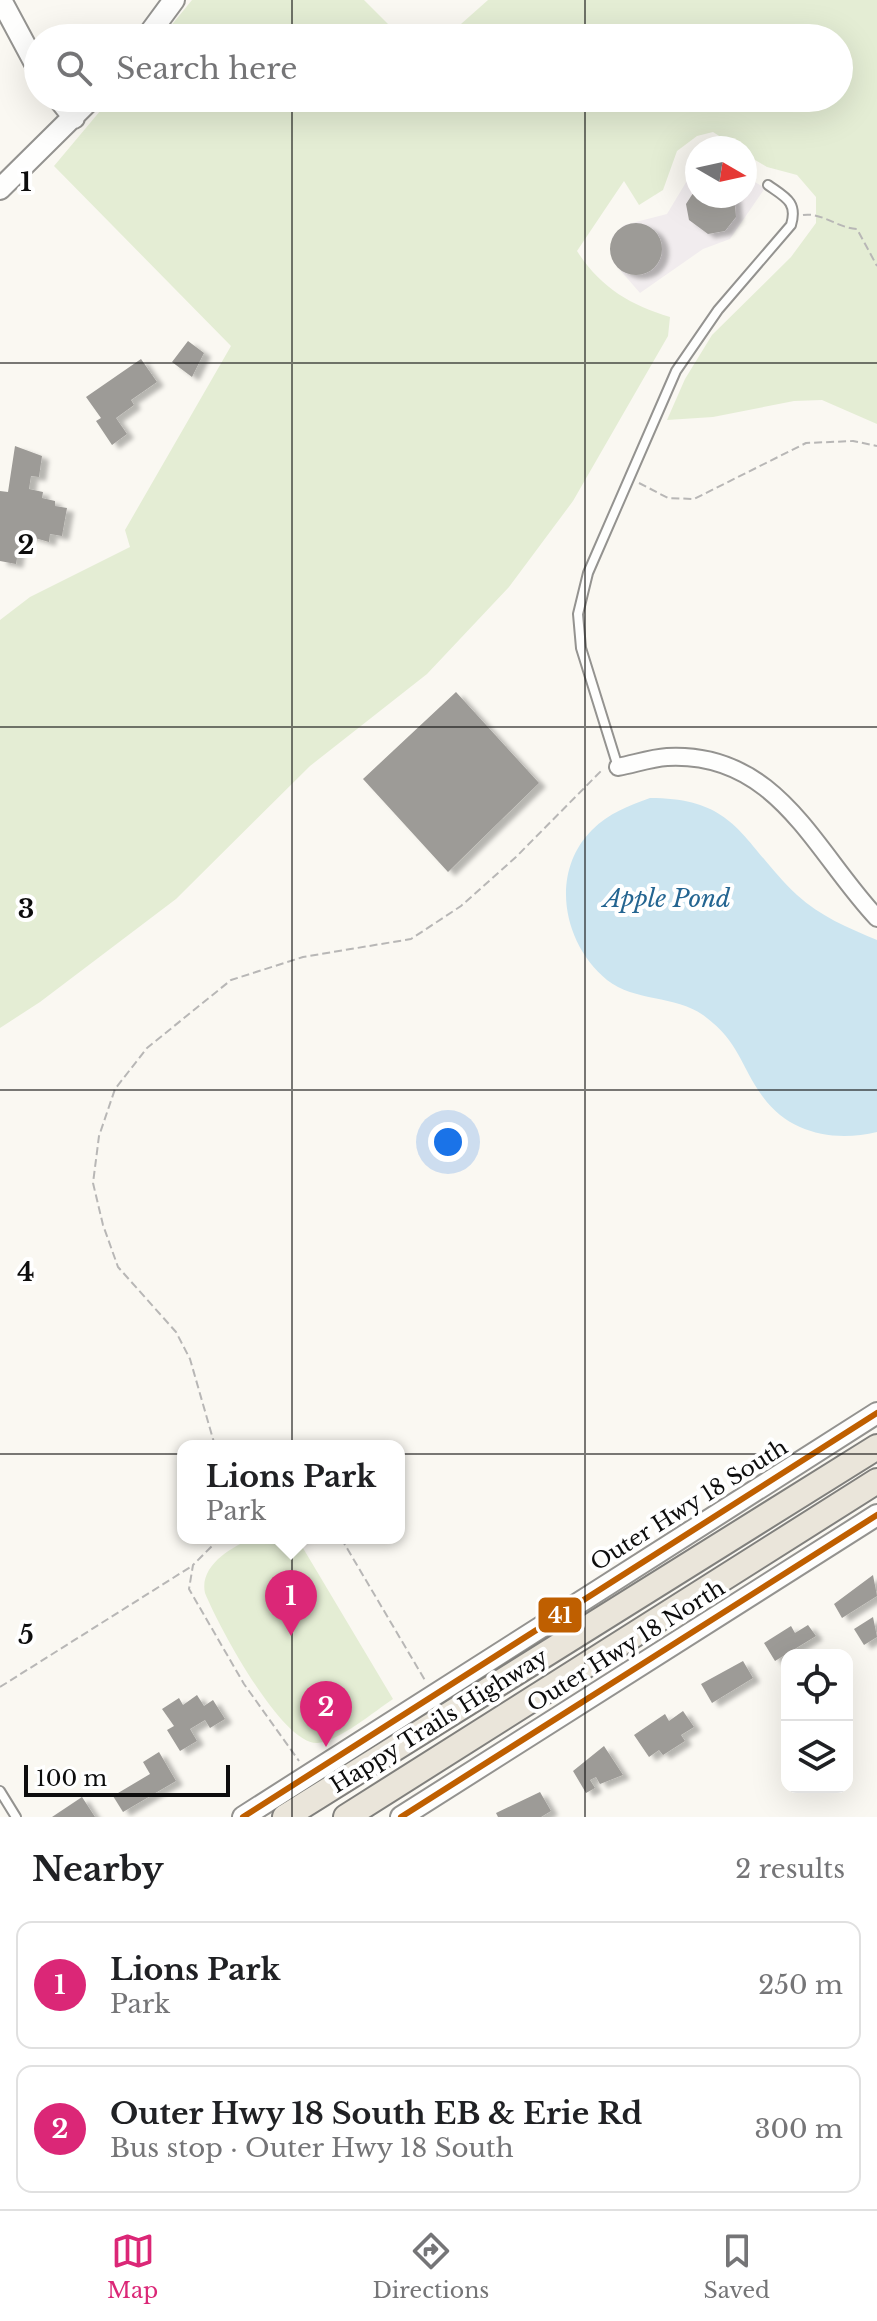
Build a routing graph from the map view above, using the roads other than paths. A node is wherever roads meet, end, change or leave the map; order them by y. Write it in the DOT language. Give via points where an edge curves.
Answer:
graph roads {
  1 [pos="1,0"];
  2 [pos="174,0"];
  3 [pos="156,24"];
  4 [pos="24,43"];
  5 [pos="69,112"];
  6 [pos="79,112"];
  7 [pos="74,118"];
  8 [pos="768,185"];
  9 [pos="0,189"];
  10 [pos="618,767"];
  11 [pos="877,918"];
  12 [pos="877,1413"];
  13 [pos="877,1447"];
  14 [pos="877,1481"];
  15 [pos="877,1515"];
  16 [pos="0,1791"];
  17 [pos="16,1817"];
  18 [pos="243,1817"];
  19 [pos="285,1817"];
  20 [pos="346,1817"];
  21 [pos="401,1817"];
  1 -- 4 [label="street"];
  2 -- 3 [label="street"];
  5 -- 7 [label="street"];
  6 -- 7 [label="street"];
  7 -- 9 [label="street"];
  8 -- 10 [label="lane" via="791,201 794,217 676,371 588,573 578,614 581,648"];
  10 -- 11 [label="street" via="667,757 738,770 776,793"];
  12 -- 18 [label="street, Outer Hwy 18 South"];
  13 -- 19 [label="main road, Happy Trails Highway"];
  14 -- 20 [label="main road, Happy Trails Highway"];
  15 -- 21 [label="street, Outer Hwy 18 North"];
  16 -- 17 [label="lane"];
}
